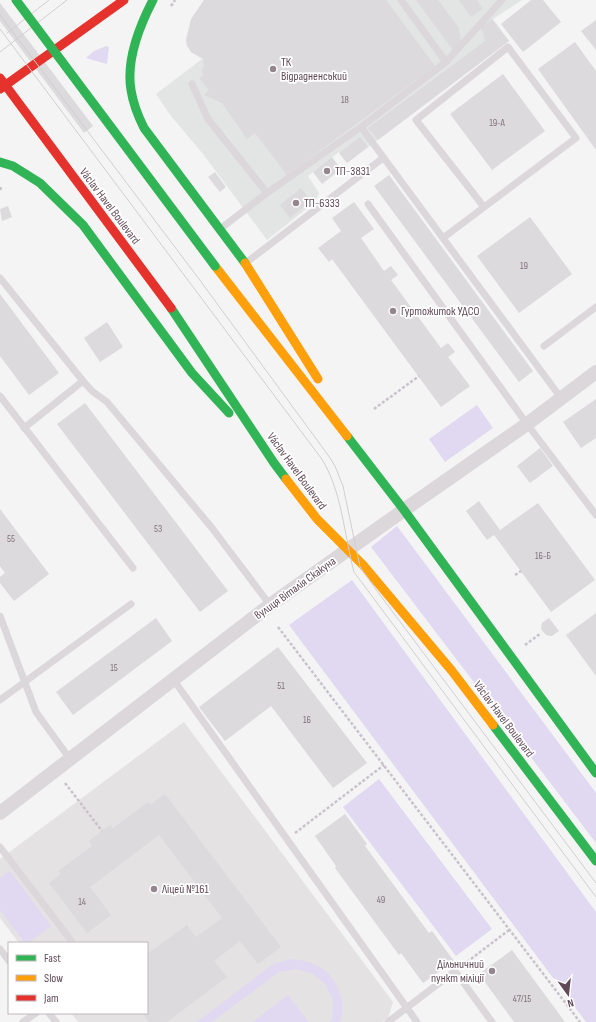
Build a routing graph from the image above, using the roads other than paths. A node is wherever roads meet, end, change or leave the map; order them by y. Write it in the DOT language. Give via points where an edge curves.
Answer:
graph roads {
  1 [pos="16,0"];
  2 [pos="124,0"];
  3 [pos="153,0"];
  4 [pos="401,0"];
  5 [pos="502,0"];
  6 [pos="446,62"];
  7 [pos="0,78"];
  8 [pos="192,84"];
  9 [pos="0,89"];
  10 [pos="361,127"];
  11 [pos="383,158"];
  12 [pos="0,162"];
  13 [pos="267,193"];
  14 [pos="368,204"];
  15 [pos="484,207"];
  16 [pos="220,230"];
  17 [pos="443,238"];
  18 [pos="245,263"];
  19 [pos="0,278"];
  20 [pos="596,307"];
  21 [pos="544,346"];
  22 [pos="596,372"];
  23 [pos="83,381"];
  24 [pos="323,387"];
  25 [pos="0,396"];
  26 [pos="561,398"];
  27 [pos="331,400"];
  28 [pos="527,424"];
  29 [pos="24,428"];
  30 [pos="354,446"];
  31 [pos="274,463"];
  32 [pos="404,510"];
  33 [pos="596,515"];
  34 [pos="348,550"];
  35 [pos="133,568"];
  36 [pos="131,604"];
  37 [pos="270,605"];
  38 [pos="0,616"];
  39 [pos="173,679"];
  40 [pos="25,682"];
  41 [pos="0,700"];
  42 [pos="70,759"];
  43 [pos="596,773"];
  44 [pos="0,813"];
  45 [pos="0,847"];
  46 [pos="596,861"];
  47 [pos="72,942"];
  48 [pos="0,949"];
  49 [pos="8,960"];
  50 [pos="406,1007"];
  51 [pos="35,1014"];
  52 [pos="50,1014"];
  53 [pos="23,1022"];
  54 [pos="56,1022"];
  55 [pos="388,1022"];
  56 [pos="417,1022"];
  57 [pos="492,1022"];
  1 -- 30 [label="main road, bridge" via="215,266"];
  2 -- 9 [label="main road"];
  3 -- 16 [label="main road" via="139,32 132,57 130,84 135,108 144,128"];
  4 -- 6 [label="lane"];
  5 -- 6 [label="lane"];
  6 -- 10 [label="lane"];
  7 -- 31 [label="main road, Václav Havel Boulevard, bridge" via="171,308"];
  8 -- 13 [label="lane" via="208,119"];
  10 -- 11 [label="lane"];
  10 -- 13 [label="lane"];
  11 -- 17 [label="lane"];
  11 -- 18 [label="lane"];
  12 -- 31 [label="main road" via="13,166 40,183 83,224 192,373"];
  13 -- 16 [label="lane"];
  14 -- 28 [label="lane"];
  15 -- 15 [label="lane" via="576,138 508,47 416,120"];
  15 -- 17 [label="lane"];
  16 -- 18 [label="main road"];
  17 -- 26 [label="lane"];
  18 -- 24 [label="main road"];
  19 -- 23 [label="lane"];
  20 -- 21 [label="lane"];
  22 -- 26 [label="street, вулиця Віталія Скакуна"];
  23 -- 29 [label="lane"];
  23 -- 37 [label="lane" via="107,402 212,528"];
  25 -- 29 [label="lane"];
  26 -- 28 [label="street, вулиця Віталія Скакуна"];
  27 -- 30 [label="main road"];
  28 -- 32 [label="street, вулиця Віталія Скакуна"];
  28 -- 33 [label="lane"];
  29 -- 35 [label="lane"];
  30 -- 32 [label="main road"];
  31 -- 34 [label="main road, Václav Havel Boulevard" via="318,519"];
  32 -- 34 [label="street, вулиця Віталія Скакуна"];
  32 -- 43 [label="main road"];
  34 -- 37 [label="street, вулиця Віталія Скакуна"];
  34 -- 46 [label="main road, Václav Havel Boulevard" via="452,671"];
  36 -- 40 [label="lane"];
  37 -- 39 [label="street, вулиця Віталія Скакуна"];
  38 -- 40 [label="lane"];
  39 -- 42 [label="street, вулиця Віталія Скакуна"];
  39 -- 50 [label="lane"];
  40 -- 41 [label="lane"];
  40 -- 42 [label="lane" via="36,712"];
  42 -- 44 [label="street, вулиця Віталія Скакуна"];
  45 -- 47 [label="lane"];
  48 -- 49 [label="lane"];
  50 -- 55 [label="lane"];
  50 -- 56 [label="lane"];
  50 -- 57 [label="lane" via="455,971"];
  51 -- 53 [label="lane"];
  52 -- 54 [label="lane"];
}
